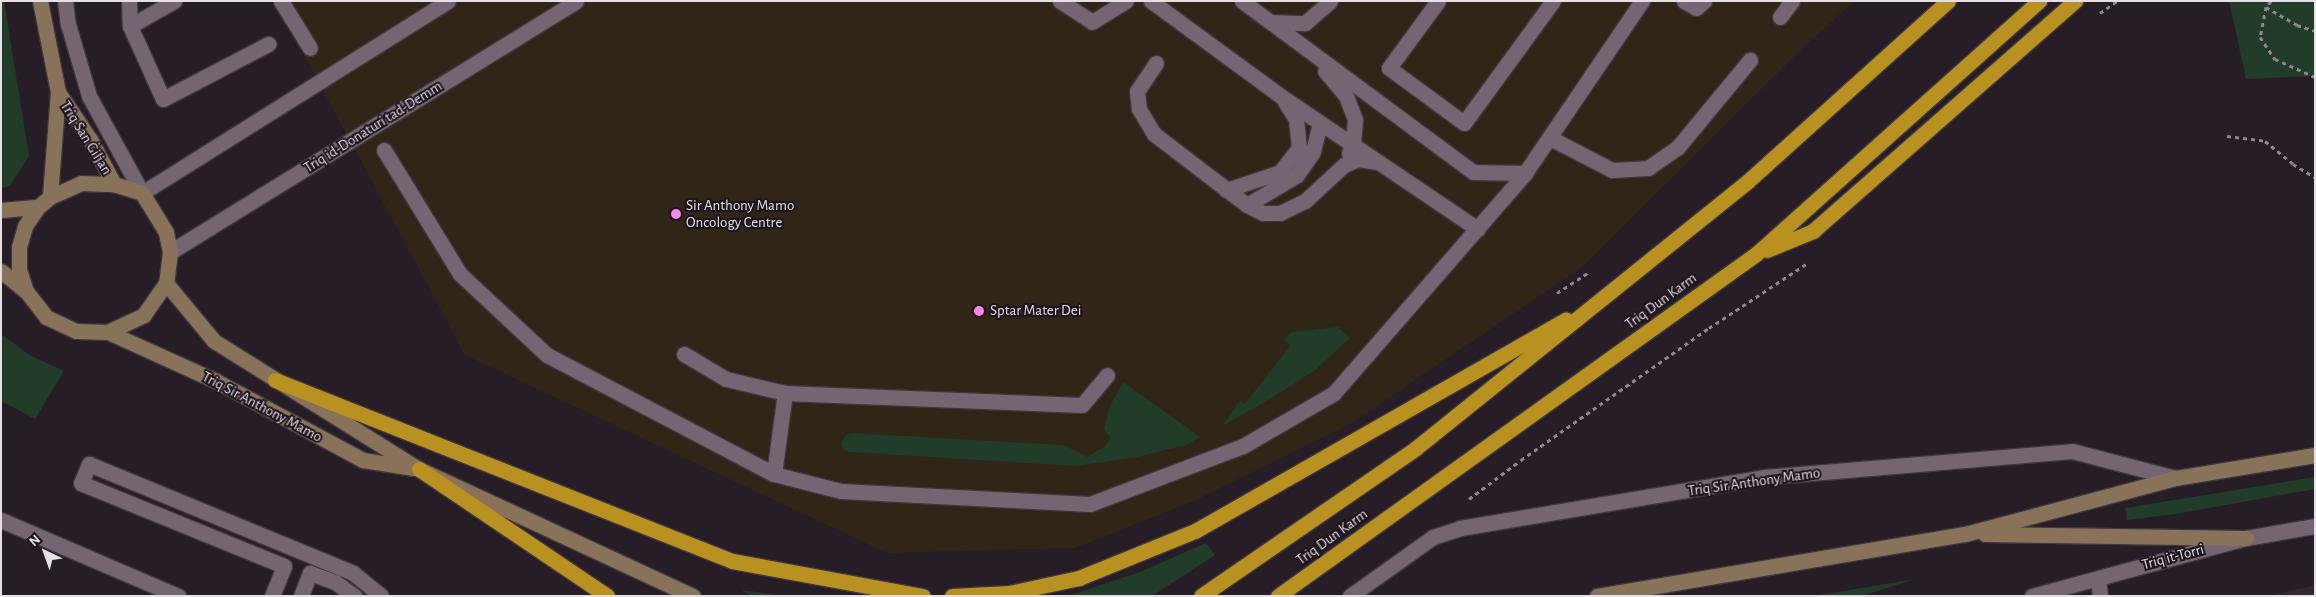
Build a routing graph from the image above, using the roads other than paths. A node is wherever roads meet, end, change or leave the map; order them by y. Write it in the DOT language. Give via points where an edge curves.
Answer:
graph roads {
  1 [pos="40,1"];
  2 [pos="66,1"];
  3 [pos="129,1"];
  4 [pos="174,1"];
  5 [pos="281,1"];
  6 [pos="448,1"];
  7 [pos="576,1"];
  8 [pos="1060,1"];
  9 [pos="1126,1"];
  10 [pos="1151,1"];
  11 [pos="1242,1"];
  12 [pos="1330,1"];
  13 [pos="1438,1"];
  14 [pos="1553,1"];
  15 [pos="1642,1"];
  16 [pos="1684,1"];
  17 [pos="1704,1"];
  18 [pos="1792,1"];
  19 [pos="1933,1"];
  20 [pos="1948,1"];
  21 [pos="2039,1"];
  22 [pos="2075,1"];
  23 [pos="1780,17"];
  24 [pos="1272,22"];
  25 [pos="130,26"];
  26 [pos="268,44"];
  27 [pos="310,48"];
  28 [pos="1312,54"];
  29 [pos="1750,60"];
  30 [pos="1156,63"];
  31 [pos="1878,64"];
  32 [pos="58,92"];
  33 [pos="1282,97"];
  34 [pos="1320,123"];
  35 [pos="1550,138"];
  36 [pos="1353,145"];
  37 [pos="384,150"];
  38 [pos="1380,163"];
  39 [pos="1344,165"];
  40 [pos="1525,173"];
  41 [pos="114,184"];
  42 [pos="1226,190"];
  43 [pos="142,193"];
  44 [pos="50,197"];
  45 [pos="1247,205"];
  46 [pos="38,207"];
  47 [pos="1,210"];
  48 [pos="1478,229"];
  49 [pos="170,252"];
  50 [pos="1756,254"];
  51 [pos="1,272"];
  52 [pos="166,283"];
  53 [pos="26,291"];
  54 [pos="1609,294"];
  55 [pos="108,332"];
  56 [pos="684,354"];
  57 [pos="1107,375"];
  58 [pos="275,380"];
  59 [pos="785,393"];
  60 [pos="2315,455"];
  61 [pos="419,469"];
  62 [pos="774,474"];
  63 [pos="2176,478"];
  64 [pos="1,520"];
  65 [pos="2315,526"];
  66 [pos="1965,534"];
  67 [pos="2246,538"];
  68 [pos="2098,579"];
  69 [pos="1299,582"];
  70 [pos="178,596"];
  71 [pos="272,596"];
  72 [pos="301,596"];
  73 [pos="354,596"];
  74 [pos="381,596"];
  75 [pos="607,596"];
  76 [pos="693,596"];
  77 [pos="923,596"];
  78 [pos="952,596"];
  79 [pos="1201,596"];
  80 [pos="1278,596"];
  81 [pos="1284,596"];
  82 [pos="1350,596"];
  83 [pos="1597,596"];
  84 [pos="2032,596"];
  85 [pos="2100,596"];
  1 -- 32 [label="main road, Triq San Ġiljan"];
  2 -- 43 [label="street" via="68,24 89,96"];
  3 -- 25 [label="street"];
  4 -- 25 [label="street"];
  5 -- 27 [label="street"];
  6 -- 43 [label="street"];
  7 -- 49 [label="street, Triq id-Donaturi tad-Demm"];
  8 -- 9 [label="street" via="1092,22"];
  10 -- 33 [label="street"];
  11 -- 24 [label="street"];
  12 -- 24 [label="street" via="1305,23"];
  13 -- 14 [label="street" via="1389,68 1464,123"];
  15 -- 35 [label="street"];
  16 -- 17 [label="street" via="1696,8"];
  18 -- 23 [label="street"];
  19 -- 31 [label="highway"];
  20 -- 31 [label="highway, Triq Dun Karm"];
  21 -- 50 [label="highway, Triq Dun Karm"];
  22 -- 50 [label="highway" via="1813,231"];
  24 -- 28 [label="street"];
  25 -- 26 [label="street" via="163,99"];
  28 -- 36 [label="street" via="1346,96 1356,120"];
  28 -- 40 [label="street" via="1473,172"];
  29 -- 35 [label="street" via="1678,147 1648,168 1612,170"];
  30 -- 42 [label="street" via="1137,91 1139,109 1154,134"];
  31 -- 54 [label="highway, Triq Dun Karm" via="1748,181"];
  32 -- 41 [label="main road, Triq San Ġiljan" via="91,141"];
  32 -- 44 [label="main road, Triq San Ġiljan"];
  33 -- 34 [label="street"];
  33 -- 42 [label="street" via="1296,119 1299,148 1280,172"];
  34 -- 36 [label="street"];
  34 -- 45 [label="street" via="1313,152 1297,175"];
  35 -- 40 [label="street"];
  36 -- 38 [label="street"];
  36 -- 39 [label="street"];
  37 -- 62 [label="street" via="460,274 547,355"];
  38 -- 39 [label="street" via="1358,159"];
  38 -- 48 [label="street"];
  39 -- 45 [label="street" via="1305,201 1280,213 1263,213"];
  40 -- 48 [label="street"];
  41 -- 43 [label="main road, Triq Sir Anthony Mamo"];
  41 -- 44 [label="main road, Triq Sir Anthony Mamo" via="80,183"];
  42 -- 45 [label="street"];
  43 -- 49 [label="main road, Triq Sir Anthony Mamo" via="166,232"];
  44 -- 46 [label="main road, Triq Sir Anthony Mamo"];
  46 -- 47 [label="main road"];
  46 -- 53 [label="main road, Triq Sir Anthony Mamo" via="25,226 19,247 19,270"];
  48 -- 62 [label="street" via="1334,393 1243,446 1090,504 841,491"];
  49 -- 52 [label="main road, Triq Sir Anthony Mamo"];
  50 -- 69 [label="highway, Triq Dun Karm"];
  51 -- 53 [label="main road, Triq Sir Anthony Mamo"];
  52 -- 55 [label="main road, Triq Sir Anthony Mamo" via="144,315"];
  52 -- 58 [label="main road, Triq Sir Anthony Mamo" via="214,341"];
  53 -- 55 [label="main road, Triq Sir Anthony Mamo" via="46,317 76,331"];
  54 -- 78 [label="highway" via="1195,531 1079,578 1008,593"];
  54 -- 79 [label="highway, Triq Dun Karm" via="1416,448"];
  55 -- 61 [label="main road, Triq Sir Anthony Mamo" via="216,381 363,460"];
  56 -- 59 [label="street" via="726,379"];
  57 -- 59 [label="street" via="1082,405"];
  58 -- 61 [label="main road, Triq Sir Anthony Mamo"];
  58 -- 77 [label="highway" via="732,561"];
  59 -- 62 [label="street"];
  60 -- 63 [label="main road, Triq Sir Anthony Mamo"];
  61 -- 75 [label="highway"];
  61 -- 76 [label="main road, Triq Sir Anthony Mamo"];
  63 -- 66 [label="main road, Triq Sir Anthony Mamo"];
  63 -- 82 [label="street, Triq Sir Anthony Mamo" via="2072,450 1764,478 1460,528 1433,537"];
  64 -- 70 [label="street"];
  65 -- 67 [label="street, Triq it-Torri"];
  66 -- 67 [label="main road"];
  66 -- 83 [label="main road, Triq Sir Anthony Mamo"];
  67 -- 68 [label="street, Triq it-Torri"];
  68 -- 84 [label="street, Triq it-Torri"];
  68 -- 85 [label="street"];
  69 -- 80 [label="highway, Triq Dun Karm"];
  69 -- 81 [label="highway"];
  71 -- 74 [label="street" via="284,566 81,483 89,464 353,572"];
  72 -- 73 [label="street" via="310,573 335,582"];
}
